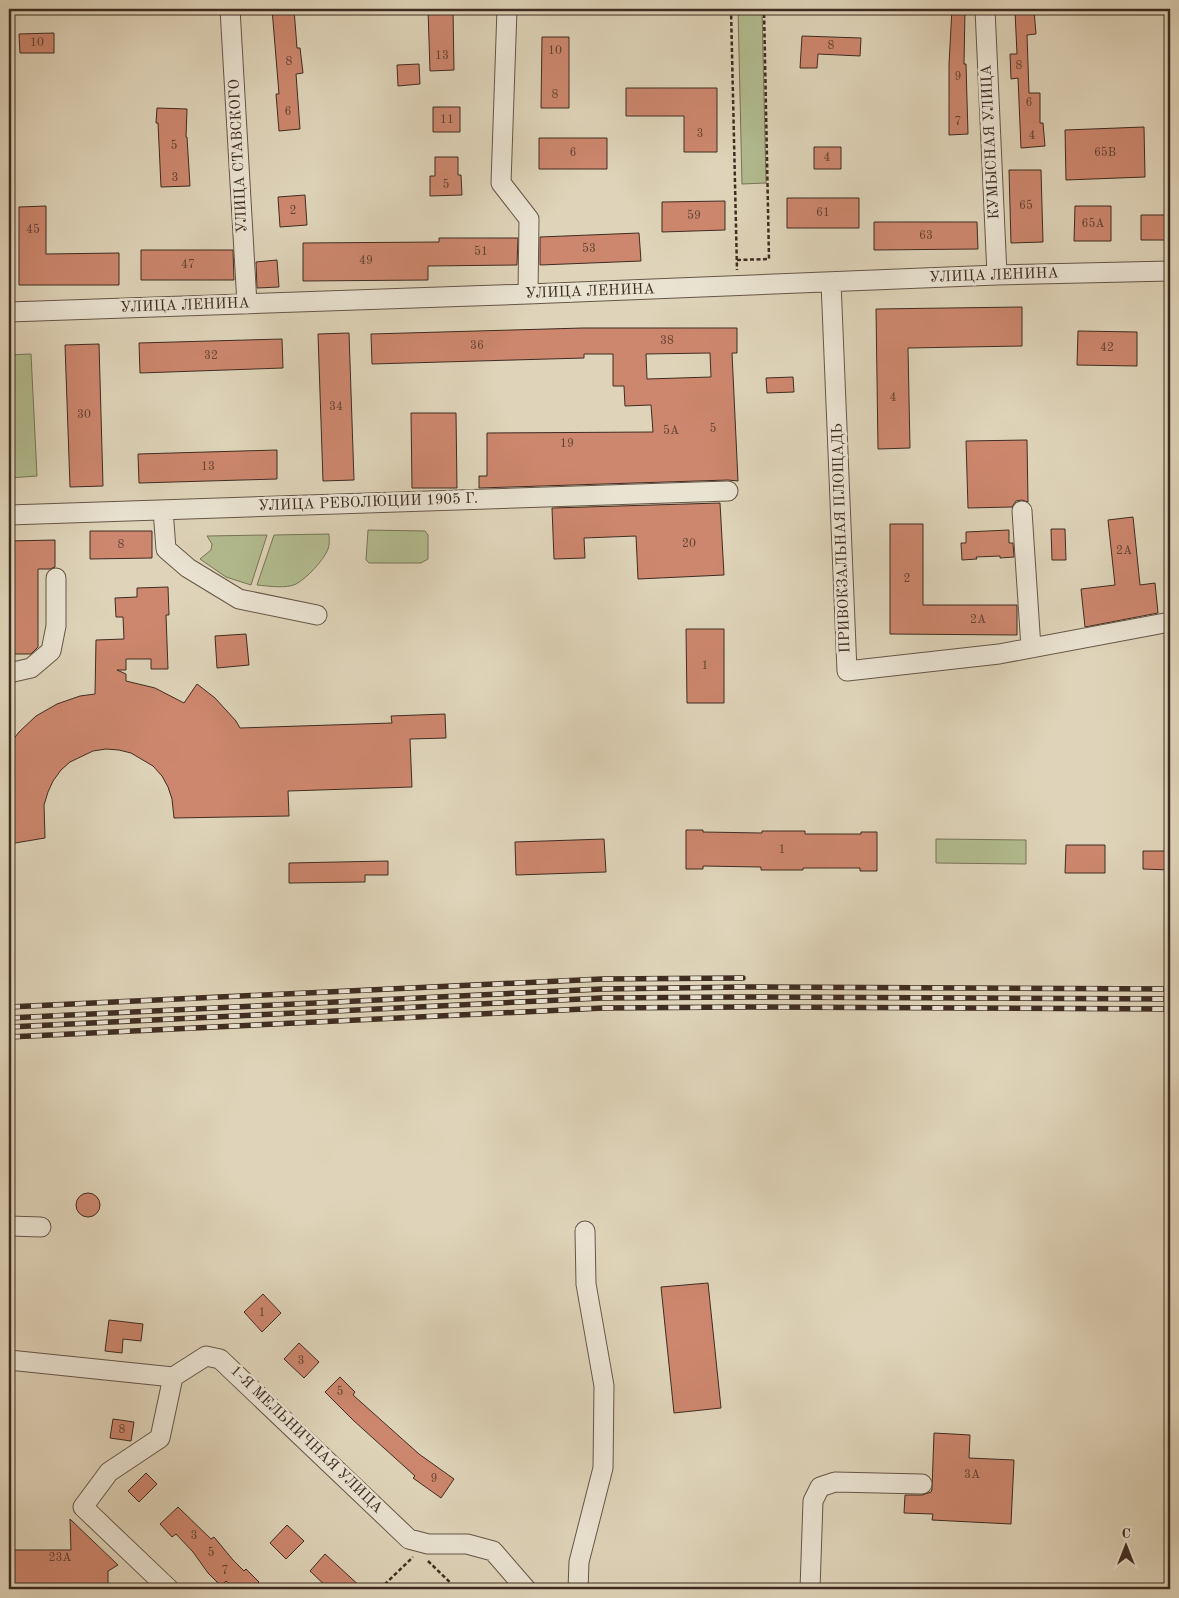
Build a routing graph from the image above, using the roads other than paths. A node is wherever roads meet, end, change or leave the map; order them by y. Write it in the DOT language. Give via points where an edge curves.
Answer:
graph roads {
  1 [pos="230,9"];
  2 [pos="507,9"];
  3 [pos="985,9"];
  4 [pos="1170,271"];
  5 [pos="997,275"];
  6 [pos="831,282"];
  7 [pos="528,294"];
  8 [pos="248,304"];
  9 [pos="9,312"];
  10 [pos="728,491"];
  11 [pos="163,510"];
  12 [pos="1022,511"];
  13 [pos="9,515"];
  14 [pos="56,578"];
  15 [pos="317,615"];
  16 [pos="1170,622"];
  17 [pos="1031,648"];
  18 [pos="9,672"];
  19 [pos="9,1226"];
  20 [pos="41,1227"];
  21 [pos="584,1231"];
  22 [pos="9,1360"];
  23 [pos="173,1377"];
  24 [pos="922,1484"];
  25 [pos="169,1589"];
  26 [pos="526,1589"];
  27 [pos="578,1589"];
  28 [pos="810,1589"];
  1 -- 8 [label="street, УЛИЦА СТАВСКОГО"];
  2 -- 7 [label="street" via="501,183 529,219"];
  3 -- 5 [label="street, КУМЫСНАЯ УЛИЦА"];
  4 -- 5 [label="street, УЛИЦА ЛЕНИНА"];
  5 -- 6 [label="street, УЛИЦА ЛЕНИНА"];
  6 -- 7 [label="street, УЛИЦА ЛЕНИНА"];
  6 -- 17 [label="street, ПРИВОКЗАЛЬНАЯ ПЛОЩАДЬ" via="847,671"];
  7 -- 8 [label="street, УЛИЦА ЛЕНИНА"];
  8 -- 9 [label="street, УЛИЦА ЛЕНИНА"];
  10 -- 11 [label="street, УЛИЦА РЕВОЛЮЦИИ 1905 Г."];
  11 -- 13 [label="street, УЛИЦА РЕВОЛЮЦИИ 1905 Г."];
  11 -- 15 [label="street" via="166,549 188,568 239,599"];
  12 -- 17 [label="street"];
  14 -- 18 [label="street" via="56,626 50,651 31,668"];
  16 -- 17 [label="street"];
  19 -- 20 [label="street"];
  21 -- 27 [label="street" via="586,1284 604,1386 603,1468 579,1562"];
  22 -- 23 [label="street"];
  23 -- 25 [label="street" via="160,1438 109,1472 83,1507"];
  23 -- 26 [label="street, 1-Я МЕЛЬНИЧНАЯ УЛИЦА" via="206,1356 220,1359 409,1539 428,1544 467,1544 493,1551"];
  24 -- 28 [label="street" via="835,1482 820,1487 814,1501"];
}
